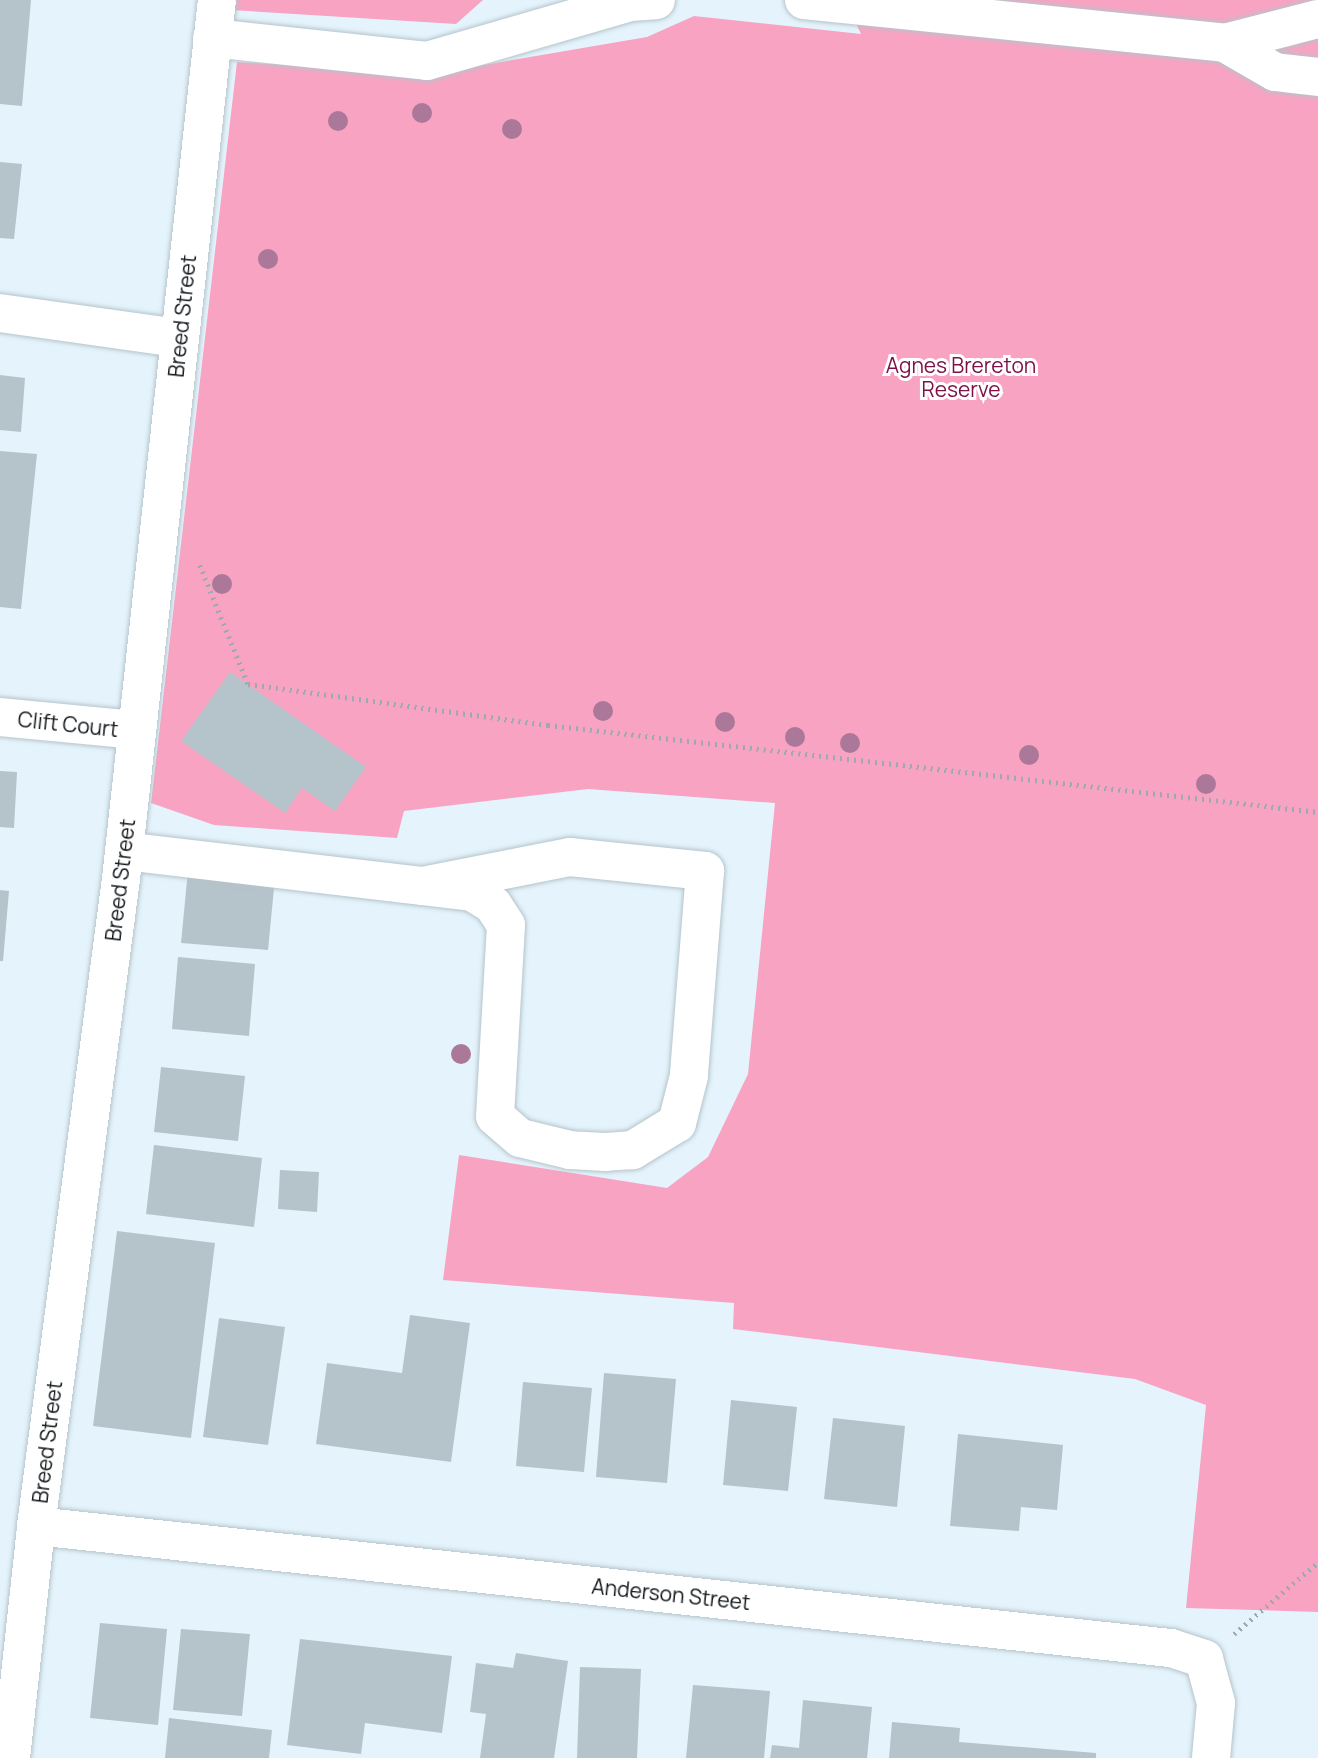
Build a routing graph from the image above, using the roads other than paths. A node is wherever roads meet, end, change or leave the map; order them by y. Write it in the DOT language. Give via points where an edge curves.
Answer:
graph roads {
  1 [pos="217,0"];
  2 [pos="656,0"];
  3 [pos="804,0"];
  4 [pos="1318,19"];
  5 [pos="212,38"];
  6 [pos="1225,43"];
  7 [pos="1318,77"];
  8 [pos="0,313"];
  9 [pos="179,338"];
  10 [pos="0,717"];
  11 [pos="136,730"];
  12 [pos="124,851"];
  13 [pos="423,886"];
  14 [pos="36,1526"];
  15 [pos="11,1758"];
  16 [pos="1211,1758"];
  1 -- 5 [label="street, Breed Street"];
  2 -- 5 [label="street" via="630,2 428,61"];
  3 -- 6 [label="street"];
  4 -- 6 [label="street"];
  5 -- 9 [label="street, Breed Street"];
  6 -- 7 [label="street" via="1275,72"];
  8 -- 9 [label="street"];
  9 -- 11 [label="street, Breed Street"];
  10 -- 11 [label="street, Clift Court"];
  11 -- 12 [label="street, Breed Street"];
  12 -- 13 [label="street"];
  12 -- 14 [label="street, Breed Street"];
  13 -- 13 [label="street" via="570,858 705,871 688,1076 677,1123 633,1150 606,1152 570,1150 520,1138 495,1116 506,925 493,905 472,892"];
  14 -- 15 [label="street, Breed Street"];
  14 -- 16 [label="street, Anderson Street" via="1158,1647 1204,1659 1216,1703"];
}
